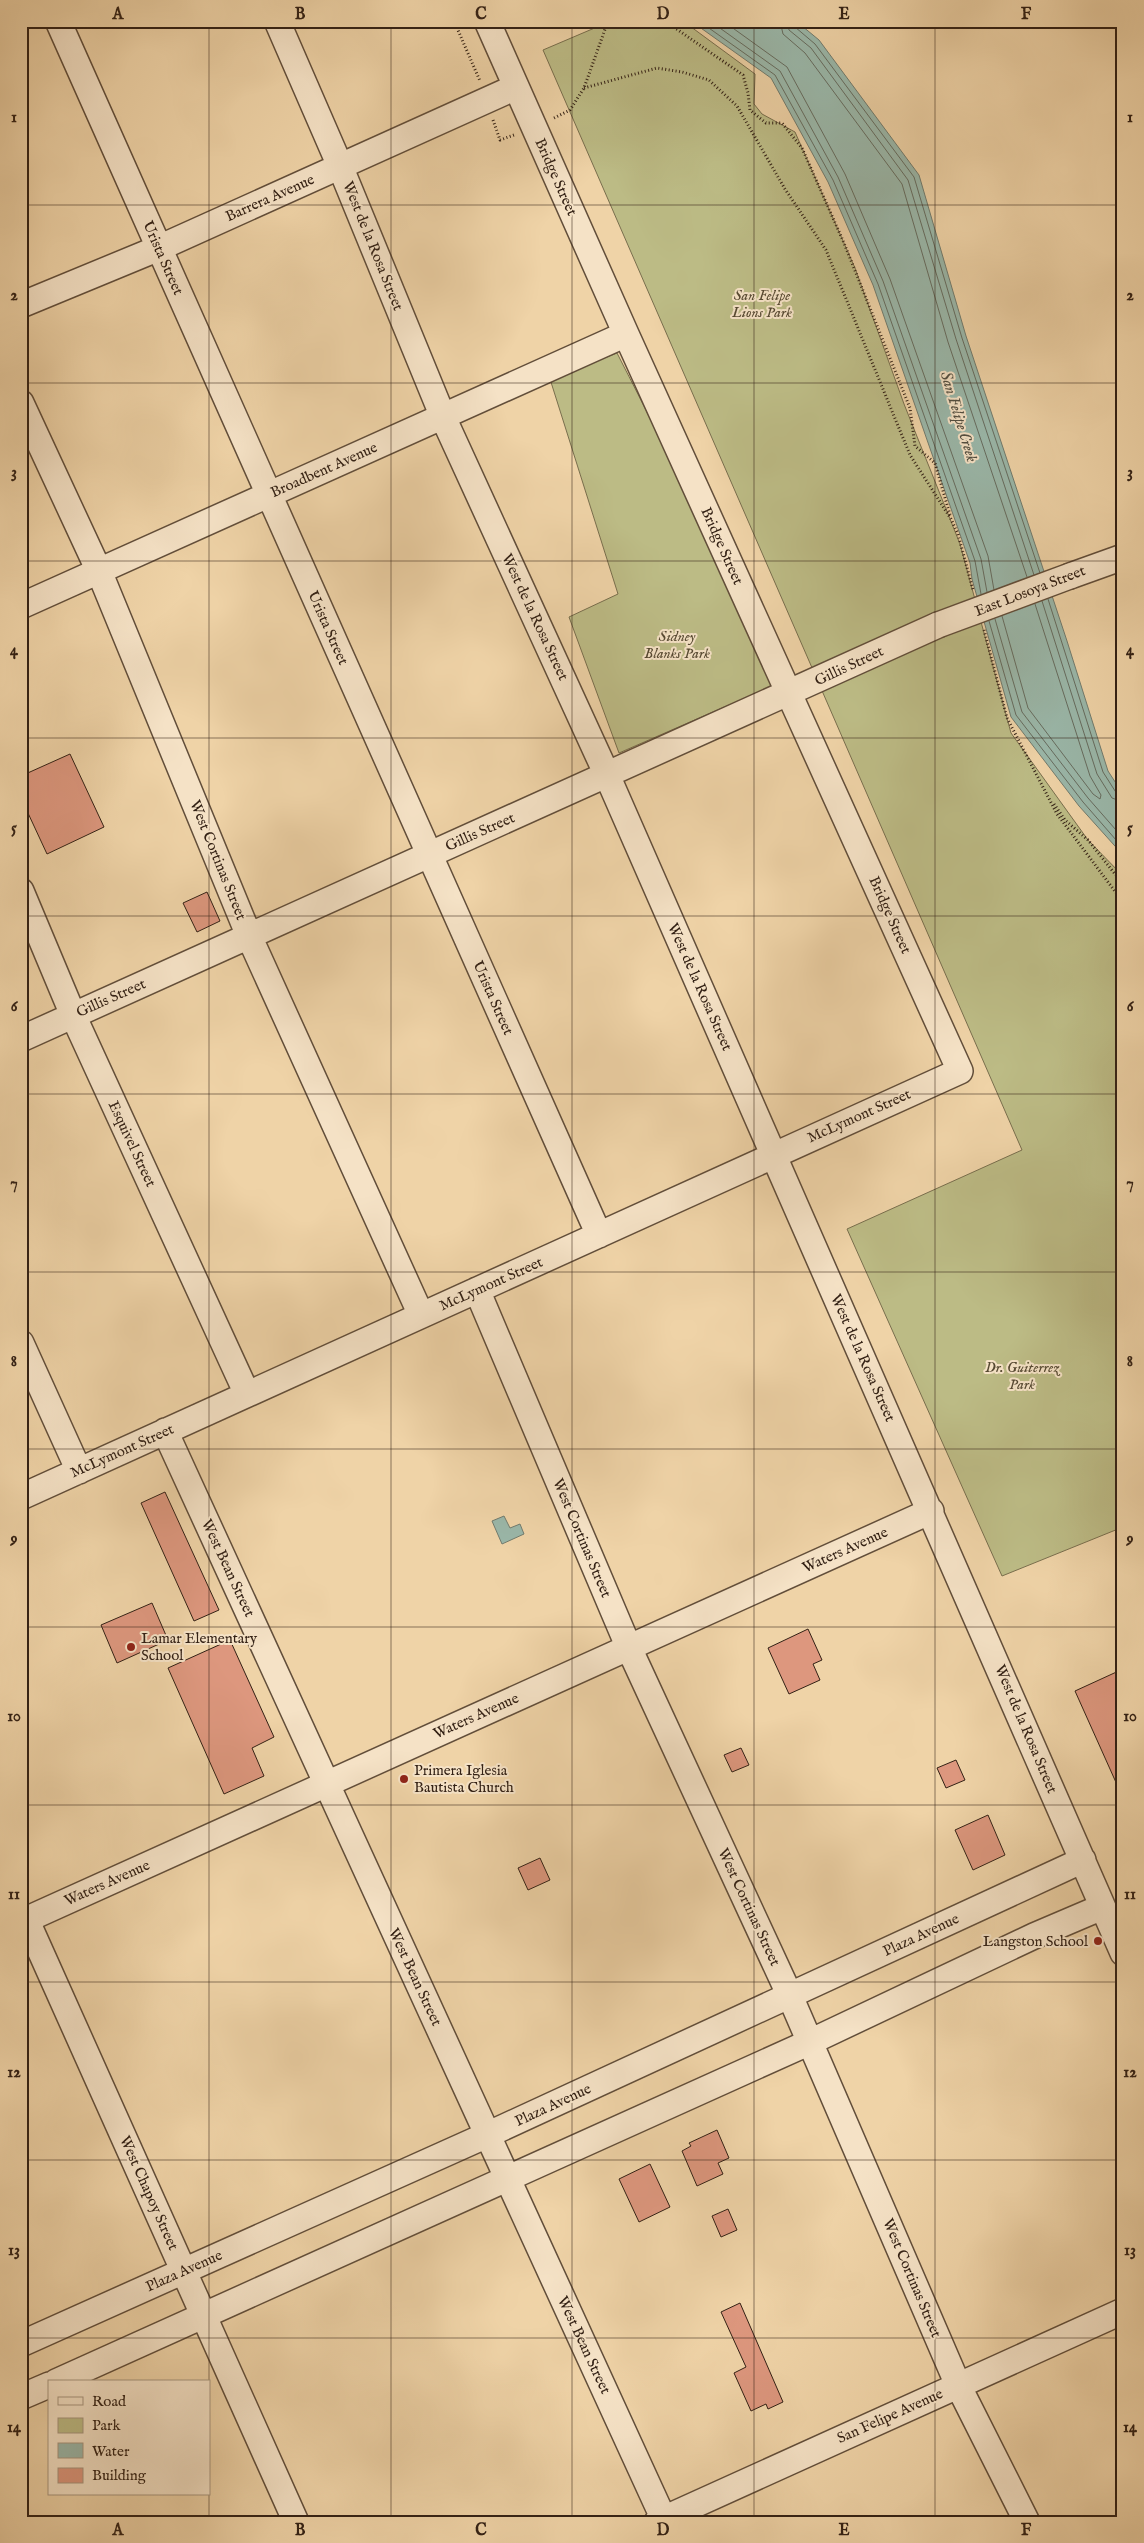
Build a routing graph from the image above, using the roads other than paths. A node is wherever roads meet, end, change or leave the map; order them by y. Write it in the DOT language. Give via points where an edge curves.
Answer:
graph roads {
  1 [pos="58,21"];
  2 [pos="277,21"];
  3 [pos="487,21"];
  4 [pos="516,87"];
  5 [pos="340,166"];
  6 [pos="159,248"];
  7 [pos="21,305"];
  8 [pos="626,334"];
  9 [pos="21,403"];
  10 [pos="443,417"];
  11 [pos="269,495"];
  12 [pos="1123,557"];
  13 [pos="99,571"];
  14 [pos="21,606"];
  15 [pos="938,626"];
  16 [pos="789,693"];
  17 [pos="607,775"];
  18 [pos="429,855"];
  19 [pos="21,891"];
  20 [pos="249,936"];
  21 [pos="73,1015"];
  22 [pos="21,1039"];
  23 [pos="960,1071"];
  24 [pos="773,1155"];
  25 [pos="599,1235"];
  26 [pos="477,1290"];
  27 [pos="421,1315"];
  28 [pos="21,1343"];
  29 [pos="247,1394"];
  30 [pos="165,1431"];
  31 [pos="79,1471"];
  32 [pos="21,1497"];
  33 [pos="931,1511"];
  34 [pos="629,1648"];
  35 [pos="327,1784"];
  36 [pos="1083,1860"];
  37 [pos="1102,1907"];
  38 [pos="24,1920"];
  39 [pos="1123,1953"];
  40 [pos="790,1996"];
  41 [pos="810,2042"];
  42 [pos="487,2134"];
  43 [pos="508,2179"];
  44 [pos="184,2271"];
  45 [pos="1123,2311"];
  46 [pos="204,2315"];
  47 [pos="21,2344"];
  48 [pos="60,2380"];
  49 [pos="48,2385"];
  50 [pos="958,2385"];
  51 [pos="21,2397"];
  52 [pos="662,2521"];
  53 [pos="296,2522"];
  54 [pos="1027,2522"];
  1 -- 6 [label="street, Urista Street"];
  2 -- 5 [label="street, West de la Rosa Street"];
  3 -- 4 [label="street, Bridge Street"];
  4 -- 5 [label="street, Barrera Avenue"];
  4 -- 8 [label="street, Bridge Street"];
  5 -- 6 [label="street, Barrera Avenue"];
  5 -- 10 [label="street, West de la Rosa Street"];
  6 -- 7 [label="street, Barrera Avenue"];
  6 -- 11 [label="street, Urista Street"];
  8 -- 10 [label="street, Broadbent Avenue"];
  8 -- 16 [label="street, Bridge Street"];
  9 -- 13 [label="street, West Cortinas Street"];
  10 -- 11 [label="street, Broadbent Avenue"];
  10 -- 17 [label="street, West de la Rosa Street"];
  11 -- 13 [label="street, Broadbent Avenue"];
  11 -- 18 [label="street, Urista Street"];
  12 -- 15 [label="street, East Losoya Street, bridge"];
  13 -- 14 [label="street, Broadbent Avenue"];
  13 -- 20 [label="street, West Cortinas Street"];
  15 -- 16 [label="street, Gillis Street"];
  16 -- 17 [label="street, Gillis Street"];
  16 -- 23 [label="street, Bridge Street"];
  17 -- 18 [label="street, Gillis Street"];
  17 -- 24 [label="street, West de la Rosa Street"];
  18 -- 20 [label="street, Gillis Street"];
  18 -- 25 [label="street, Urista Street"];
  19 -- 21 [label="street, Esquivel Street"];
  20 -- 21 [label="street, Gillis Street"];
  20 -- 27 [label="street, West Cortinas Street"];
  21 -- 22 [label="street, Gillis Street"];
  21 -- 29 [label="street, Esquivel Street"];
  23 -- 24 [label="street, McLymont Street"];
  24 -- 25 [label="street, McLymont Street"];
  24 -- 33 [label="street, West de la Rosa Street"];
  25 -- 26 [label="street, McLymont Street"];
  26 -- 27 [label="street, McLymont Street"];
  26 -- 34 [label="street, West Cortinas Street"];
  27 -- 29 [label="street, McLymont Street"];
  28 -- 31 [label="street"];
  29 -- 30 [label="street, McLymont Street"];
  30 -- 31 [label="street, McLymont Street"];
  30 -- 35 [label="street, West Bean Street"];
  31 -- 32 [label="street, McLymont Street"];
  33 -- 34 [label="street, Waters Avenue"];
  33 -- 36 [label="street, West de la Rosa Street"];
  34 -- 35 [label="street, Waters Avenue"];
  34 -- 40 [label="street, West Cortinas Street"];
  35 -- 38 [label="street, Waters Avenue"];
  35 -- 42 [label="street, West Bean Street"];
  36 -- 37 [label="street, West de la Rosa Street"];
  36 -- 40 [label="street, Plaza Avenue"];
  37 -- 39 [label="street, West de la Rosa Street"];
  37 -- 41 [label="street"];
  38 -- 44 [label="street, West Chapoy Street"];
  40 -- 41 [label="street, West Cortinas Street"];
  40 -- 42 [label="street, Plaza Avenue"];
  41 -- 43 [label="street"];
  41 -- 50 [label="street, West Cortinas Street"];
  42 -- 43 [label="street, West Bean Street"];
  42 -- 44 [label="street, Plaza Avenue"];
  43 -- 46 [label="street"];
  43 -- 52 [label="street, West Bean Street"];
  44 -- 46 [label="street, West Chapoy Street"];
  44 -- 47 [label="street, Plaza Avenue"];
  45 -- 50 [label="street, San Felipe Avenue"];
  46 -- 48 [label="street"];
  46 -- 53 [label="street, West Chapoy Street"];
  49 -- 51 [label="street"];
  50 -- 52 [label="street, San Felipe Avenue"];
  50 -- 54 [label="street, West Cortinas Street"];
}
